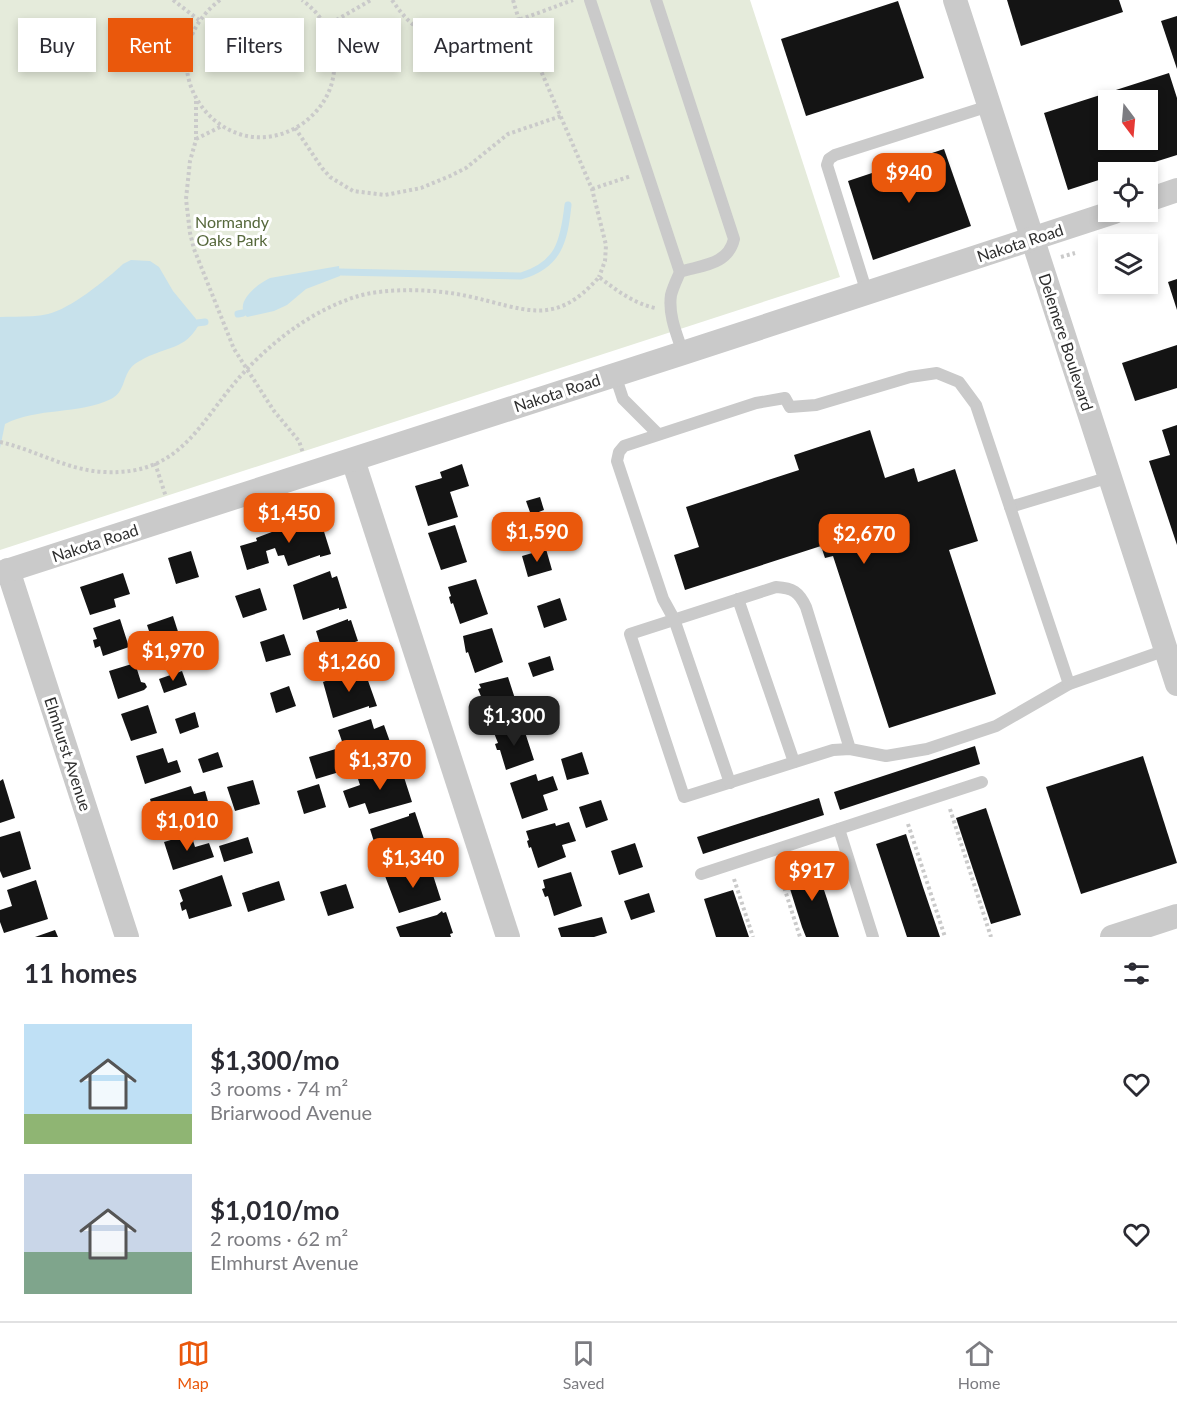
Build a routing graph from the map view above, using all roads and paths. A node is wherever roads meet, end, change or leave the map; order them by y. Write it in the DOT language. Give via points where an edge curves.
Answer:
graph roads {
  1 [pos="172,0"];
  2 [pos="220,0"];
  3 [pos="302,0"];
  4 [pos="371,0"];
  5 [pos="392,0"];
  6 [pos="513,0"];
  7 [pos="573,0"];
  8 [pos="590,0"];
  9 [pos="656,0"];
  10 [pos="955,0"];
  11 [pos="320,18"];
  12 [pos="340,18"];
  13 [pos="518,18"];
  14 [pos="524,18"];
  15 [pos="199,20"];
  16 [pos="413,24"];
  17 [pos="334,72"];
  18 [pos="542,72"];
  19 [pos="196,101"];
  20 [pos="989,106"];
  21 [pos="561,116"];
  22 [pos="222,126"];
  23 [pos="295,128"];
  24 [pos="196,140"];
  25 [pos="646,170"];
  26 [pos="592,189"];
  27 [pos="1177,190"];
  28 [pos="1158,197"];
  29 [pos="1098,217"];
  30 [pos="1033,238"];
  31 [pos="1075,253"];
  32 [pos="1061,257"];
  33 [pos="680,272"];
  34 [pos="599,277"];
  35 [pos="867,293"];
  36 [pos="659,309"];
  37 [pos="683,353"];
  38 [pos="248,368"];
  39 [pos="615,375"];
  40 [pos="658,434"];
  41 [pos="1,442"];
  42 [pos="303,453"];
  43 [pos="353,460"];
  44 [pos="155,463"];
  45 [pos="1110,477"];
  46 [pos="167,501"];
  47 [pos="1010,507"];
  48 [pos="4,572"];
  49 [pos="738,599"];
  50 [pos="674,619"];
  51 [pos="1166,650"];
  52 [pos="1177,682"];
  53 [pos="1069,684"];
  54 [pos="850,749"];
  55 [pos="794,762"];
  56 [pos="982,782"];
  57 [pos="730,783"];
  58 [pos="953,818"];
  59 [pos="839,829"];
  60 [pos="910,832"];
  61 [pos="701,874"];
  62 [pos="780,874"];
  63 [pos="737,888"];
  64 [pos="1177,916"];
  65 [pos="127,937"];
  66 [pos="508,937"];
  67 [pos="753,937"];
  68 [pos="800,937"];
  69 [pos="873,937"];
  70 [pos="945,937"];
  71 [pos="991,937"];
  72 [pos="1112,937"];
  1 -- 15 [label="path"];
  2 -- 15 [label="path"];
  3 -- 11 [label="path"];
  4 -- 12 [label="path"];
  5 -- 16 [label="path"];
  6 -- 13 [label="path"];
  7 -- 14 [label="path"];
  8 -- 25 [label="lane"];
  9 -- 33 [label="lane" via="734,239 732,249 723,259"];
  10 -- 20 [label="street, Delemere Boulevard"];
  15 -- 19 [label="path" via="186,63"];
  17 -- 23 [label="path" via="320,108"];
  18 -- 21 [label="path"];
  19 -- 22 [label="path"];
  19 -- 24 [label="path"];
  20 -- 30 [label="street, Delemere Boulevard"];
  20 -- 35 [label="lane" via="828,159"];
  21 -- 23 [label="path" via="508,134 450,176 421,188 385,195 353,191 330,177"];
  21 -- 26 [label="path"];
  22 -- 23 [label="path" via="250,136 281,134"];
  22 -- 24 [label="path"];
  24 -- 38 [label="path" via="186,199 190,233 229,339"];
  25 -- 26 [label="path"];
  25 -- 33 [label="lane"];
  26 -- 34 [label="path" via="606,245"];
  27 -- 28 [label="street"];
  29 -- 30 [label="street, Nakota Road"];
  30 -- 35 [label="street, Nakota Road"];
  30 -- 45 [label="street, Delemere Boulevard"];
  31 -- 32 [label="path"];
  33 -- 37 [label="lane" via="671,307"];
  34 -- 36 [label="path" via="634,301"];
  34 -- 38 [label="path" via="561,307 540,310 519,310 445,291 375,292 332,306 308,319 282,336"];
  35 -- 37 [label="street, Nakota Road"];
  37 -- 39 [label="street, Nakota Road"];
  38 -- 42 [label="path" via="273,411 299,441"];
  38 -- 44 [label="path" via="194,435 176,452"];
  39 -- 40 [label="lane" via="623,399"];
  39 -- 43 [label="street, Nakota Road"];
  40 -- 47 [label="lane" via="756,403 785,398 790,407 816,405 910,377 937,373 959,382 976,405"];
  40 -- 50 [label="lane" via="624,446 617,461 663,599"];
  41 -- 44 [label="path" via="86,470 123,472"];
  43 -- 48 [label="street, Nakota Road"];
  43 -- 66 [label="street"];
  44 -- 46 [label="path"];
  45 -- 47 [label="lane"];
  45 -- 51 [label="street, Delemere Boulevard"];
  47 -- 53 [label="lane"];
  48 -- 65 [label="street, Elmhurst Avenue"];
  49 -- 50 [label="lane"];
  49 -- 54 [label="lane" via="776,587 797,591"];
  49 -- 55 [label="lane"];
  50 -- 57 [label="lane"];
  50 -- 57 [label="lane" via="630,634 684,797"];
  51 -- 52 [label="street, Delemere Boulevard"];
  51 -- 53 [label="lane"];
  53 -- 54 [label="lane" via="996,726 927,749 886,756"];
  54 -- 55 [label="lane"];
  55 -- 57 [label="lane"];
  56 -- 59 [label="lane"];
  58 -- 71 [label="path"];
  59 -- 61 [label="lane"];
  59 -- 69 [label="lane"];
  60 -- 70 [label="path"];
  62 -- 68 [label="path"];
  63 -- 67 [label="path"];
  64 -- 72 [label="street"];
}
